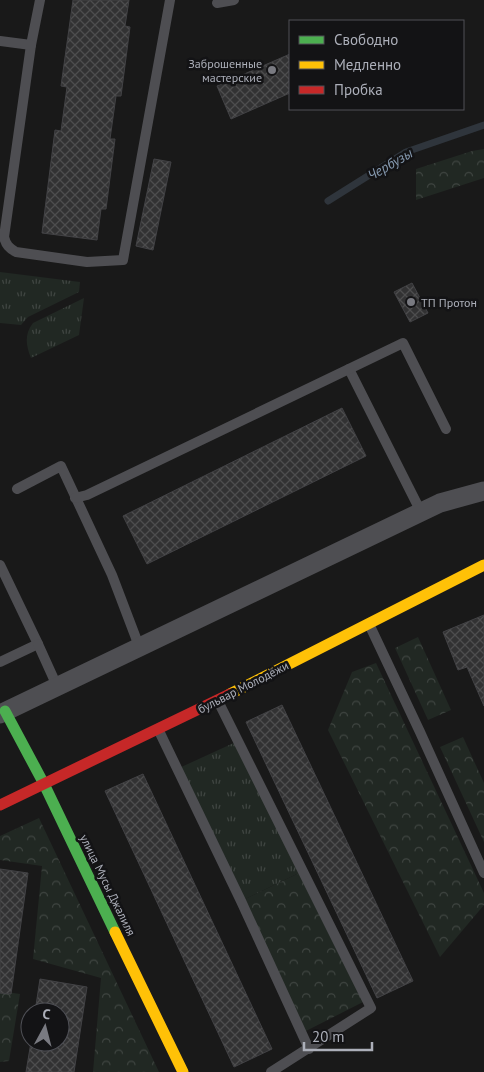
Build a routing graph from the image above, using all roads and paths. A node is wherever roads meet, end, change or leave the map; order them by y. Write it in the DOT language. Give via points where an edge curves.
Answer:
graph roads {
  1 [pos="40,0"];
  2 [pos="170,0"];
  3 [pos="234,0"];
  4 [pos="218,3"];
  5 [pos="0,41"];
  6 [pos="31,45"];
  7 [pos="4,248"];
  8 [pos="349,369"];
  9 [pos="446,429"];
  10 [pos="17,489"];
  11 [pos="484,491"];
  12 [pos="75,498"];
  13 [pos="421,512"];
  14 [pos="0,565"];
  15 [pos="484,565"];
  16 [pos="369,624"];
  17 [pos="38,644"];
  18 [pos="139,646"];
  19 [pos="0,662"];
  20 [pos="57,686"];
  21 [pos="218,700"];
  22 [pos="2,712"];
  23 [pos="158,729"];
  24 [pos="44,784"];
  25 [pos="0,806"];
  26 [pos="484,873"];
  27 [pos="309,1048"];
  28 [pos="183,1072"];
  29 [pos="271,1072"];
  1 -- 6 [label="lane"];
  2 -- 7 [label="lane" via="124,260 87,262"];
  3 -- 4 [label="lane"];
  5 -- 6 [label="lane"];
  6 -- 7 [label="lane"];
  8 -- 9 [label="lane" via="403,343"];
  8 -- 12 [label="lane"];
  8 -- 13 [label="lane"];
  10 -- 12 [label="lane" via="61,466"];
  11 -- 13 [label="street" via="440,503"];
  12 -- 18 [label="lane" via="112,575"];
  13 -- 18 [label="street"];
  14 -- 17 [label="lane"];
  15 -- 16 [label="street, бульвар Молодёжи"];
  16 -- 21 [label="street, бульвар Молодёжи"];
  16 -- 26 [label="lane"];
  17 -- 19 [label="lane"];
  17 -- 20 [label="lane"];
  18 -- 20 [label="street"];
  20 -- 22 [label="street"];
  21 -- 23 [label="street, бульвар Молодёжи"];
  21 -- 27 [label="lane" via="371,1008"];
  22 -- 24 [label="street, улица Мусы Джалиля"];
  23 -- 24 [label="street, бульвар Молодёжи"];
  23 -- 27 [label="lane"];
  24 -- 25 [label="street, бульвар Молодёжи"];
  24 -- 28 [label="street, улица Мусы Джалиля"];
  27 -- 29 [label="lane"];
}
